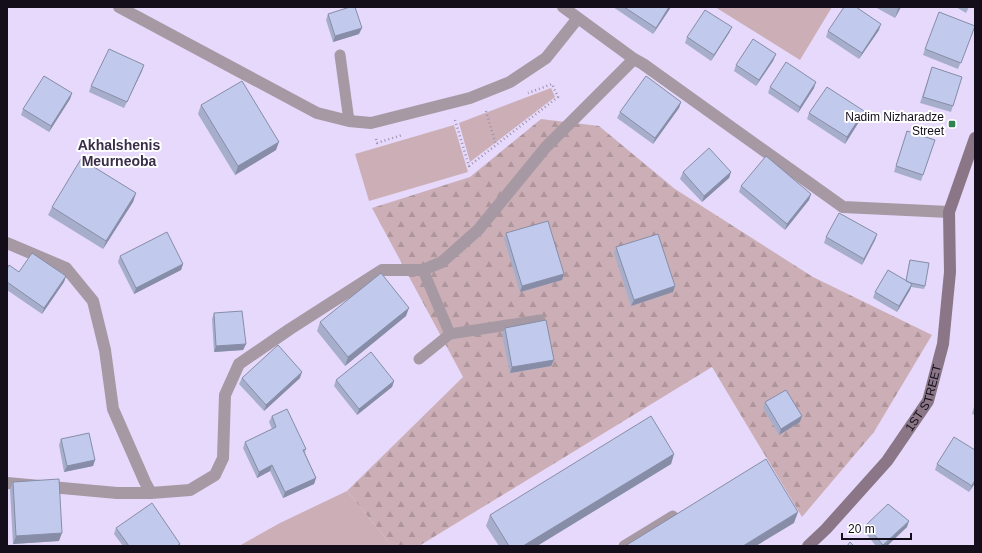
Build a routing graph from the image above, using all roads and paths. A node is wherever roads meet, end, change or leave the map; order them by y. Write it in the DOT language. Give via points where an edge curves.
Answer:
graph roads {
  1 [pos="120,7"];
  2 [pos="563,7"];
  3 [pos="578,18"];
  4 [pos="340,55"];
  5 [pos="634,59"];
  6 [pos="552,84"];
  7 [pos="485,109"];
  8 [pos="455,119"];
  9 [pos="349,121"];
  10 [pos="975,138"];
  11 [pos="496,145"];
  12 [pos="949,212"];
  13 [pos="7,243"];
  14 [pos="423,270"];
  15 [pos="540,320"];
  16 [pos="450,334"];
  17 [pos="419,359"];
  18 [pos="7,483"];
  19 [pos="151,493"];
  20 [pos="686,509"];
  21 [pos="624,546"];
  22 [pos="808,546"];
  1 -- 9 [label="street" via="318,113"];
  2 -- 3 [label="street"];
  3 -- 5 [label="street"];
  3 -- 9 [label="street" via="546,58 510,82 470,98 371,123"];
  4 -- 9 [label="lane"];
  5 -- 12 [label="street" via="843,207"];
  5 -- 14 [label="street" via="546,147 478,230 442,262"];
  6 -- 11 [label="path" via="558,97"];
  7 -- 11 [label="path"];
  8 -- 11 [label="path" via="469,166"];
  10 -- 12 [label="main road"];
  12 -- 22 [label="main road, 1ST STREET" via="950,272 944,344 928,401 887,461"];
  13 -- 19 [label="street" via="66,268 93,301 105,350 113,409"];
  14 -- 16 [label="lane"];
  14 -- 19 [label="street" via="382,270 239,364 225,394 223,458 215,475 190,490"];
  15 -- 16 [label="lane"];
  16 -- 17 [label="lane"];
  18 -- 19 [label="street" via="117,493"];
  20 -- 21 [label="lane"];
}
